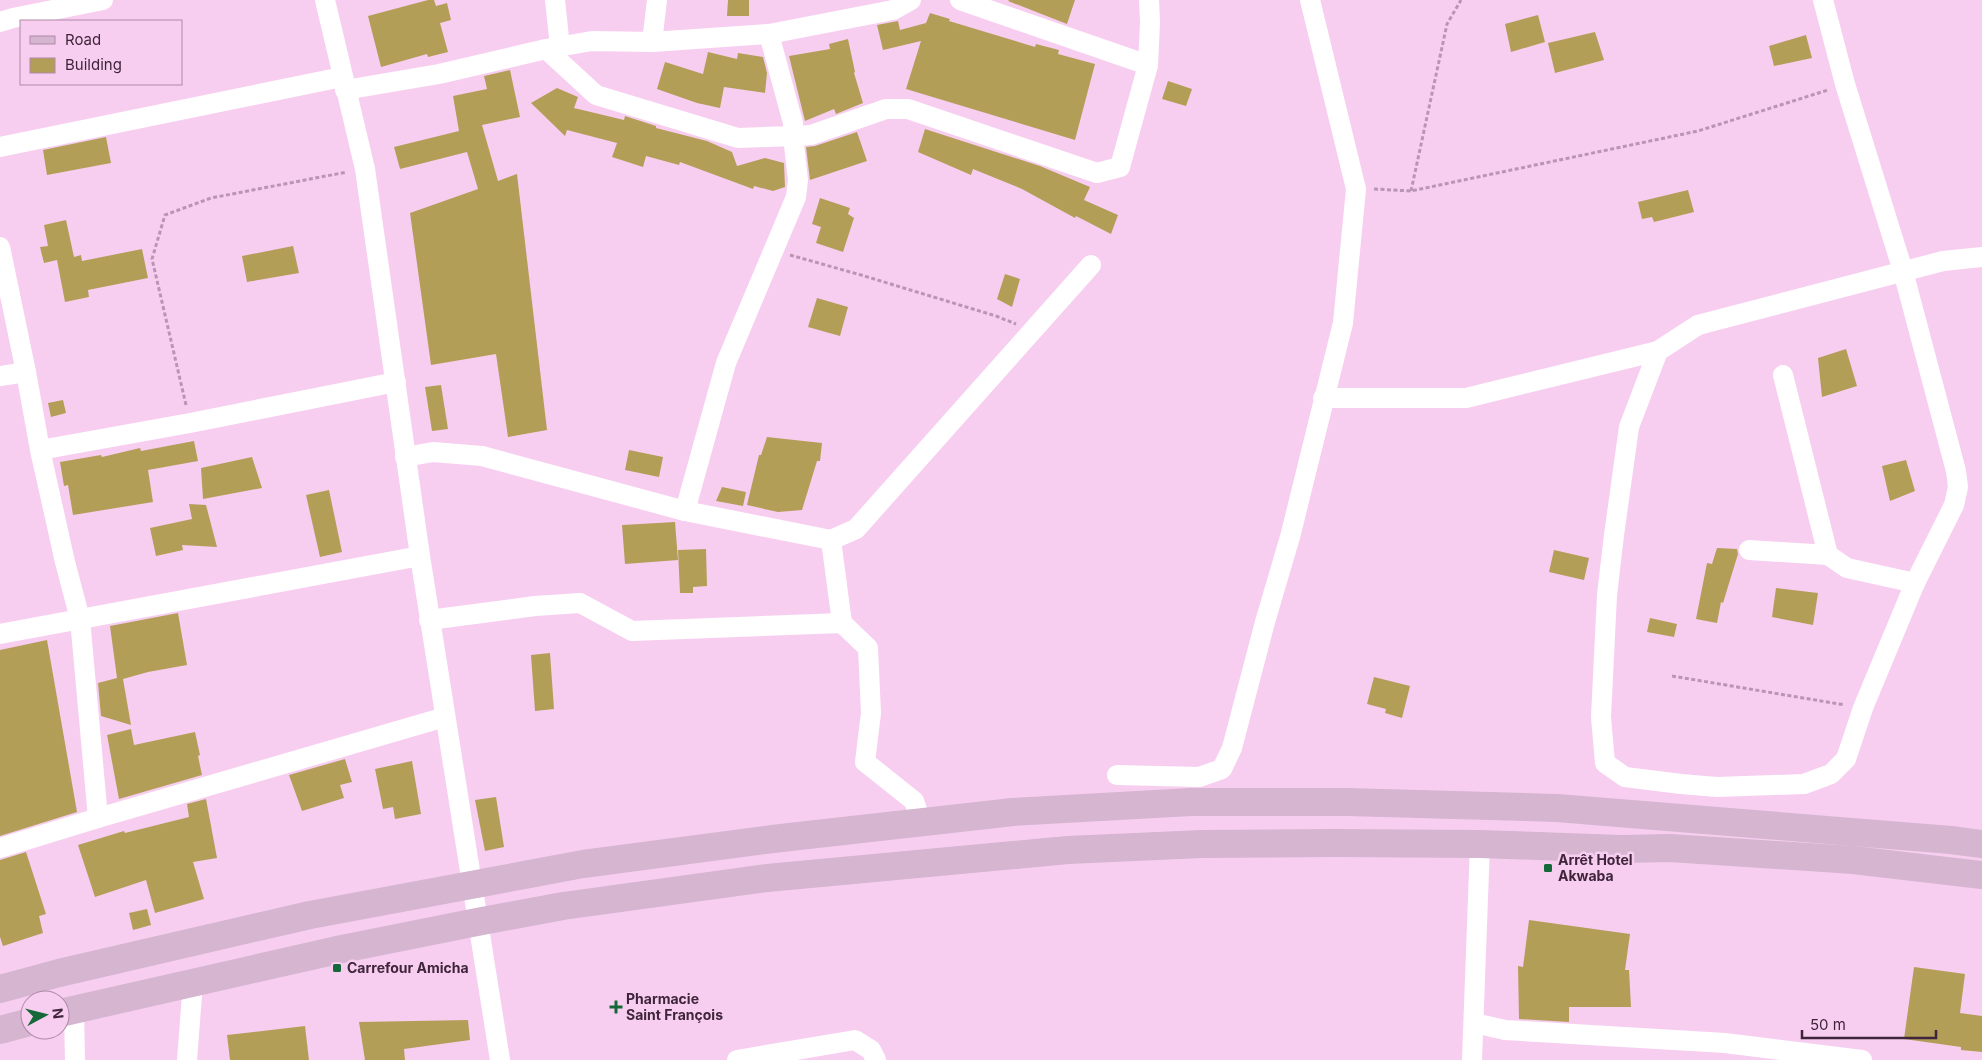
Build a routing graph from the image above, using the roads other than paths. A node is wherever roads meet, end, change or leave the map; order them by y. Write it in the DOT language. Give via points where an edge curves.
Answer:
graph roads {
  1 [pos="103,0"];
  2 [pos="325,0"];
  3 [pos="556,0"];
  4 [pos="657,0"];
  5 [pos="911,0"];
  6 [pos="960,0"];
  7 [pos="1149,0"];
  8 [pos="1310,0"];
  9 [pos="1824,0"];
  10 [pos="0,22"];
  11 [pos="769,34"];
  12 [pos="652,42"];
  13 [pos="553,48"];
  14 [pos="1148,65"];
  15 [pos="343,84"];
  16 [pos="793,136"];
  17 [pos="0,147"];
  18 [pos="0,247"];
  19 [pos="1982,257"];
  20 [pos="1091,265"];
  21 [pos="1903,272"];
  22 [pos="1658,351"];
  23 [pos="26,372"];
  24 [pos="1784,375"];
  25 [pos="0,376"];
  26 [pos="396,382"];
  27 [pos="1323,398"];
  28 [pos="40,450"];
  29 [pos="406,457"];
  30 [pos="685,511"];
  31 [pos="831,540"];
  32 [pos="1749,550"];
  33 [pos="1828,554"];
  34 [pos="420,556"];
  35 [pos="1915,583"];
  36 [pos="80,619"];
  37 [pos="429,620"];
  38 [pos="842,623"];
  39 [pos="0,634"];
  40 [pos="445,717"];
  41 [pos="1118,774"];
  42 [pos="98,818"];
  43 [pos="921,821"];
  44 [pos="1480,844"];
  45 [pos="1982,844"];
  46 [pos="0,848"];
  47 [pos="1982,875"];
  48 [pos="471,884"];
  49 [pos="477,922"];
  50 [pos="192,982"];
  51 [pos="0,989"];
  52 [pos="70,1010"];
  53 [pos="1474,1023"];
  54 [pos="20,1025"];
  55 [pos="70,1029"];
  56 [pos="0,1030"];
  57 [pos="75,1060"];
  58 [pos="187,1060"];
  59 [pos="500,1060"];
  60 [pos="737,1060"];
  61 [pos="876,1060"];
  62 [pos="1472,1060"];
  63 [pos="1862,1060"];
  1 -- 10 [label="street"];
  2 -- 15 [label="street"];
  3 -- 13 [label="street"];
  4 -- 12 [label="street"];
  5 -- 11 [label="street" via="893,10"];
  6 -- 14 [label="street"];
  7 -- 14 [label="street"];
  8 -- 27 [label="street" via="1356,188 1343,324"];
  9 -- 21 [label="street" via="1845,84"];
  11 -- 12 [label="street"];
  11 -- 16 [label="street" via="793,123"];
  12 -- 13 [label="street" via="592,41"];
  13 -- 15 [label="street" via="439,74"];
  13 -- 16 [label="street" via="596,95 738,138"];
  14 -- 16 [label="street" via="1120,167 1097,173 908,108 886,109 811,135"];
  15 -- 17 [label="street"];
  15 -- 26 [label="street" via="365,169"];
  16 -- 30 [label="street" via="798,180 796,197 726,363"];
  18 -- 23 [label="street"];
  19 -- 21 [label="street"];
  20 -- 31 [label="street" via="856,529"];
  21 -- 22 [label="street" via="1698,326"];
  21 -- 35 [label="street" via="1958,487 1954,506"];
  22 -- 27 [label="street" via="1466,398"];
  22 -- 35 [label="street" via="1628,428 1614,535 1607,595 1601,717 1605,763 1625,777 1717,787 1804,784 1831,774 1846,759 1863,708"];
  23 -- 25 [label="street"];
  23 -- 28 [label="street"];
  24 -- 33 [label="street"];
  26 -- 28 [label="street"];
  26 -- 29 [label="street"];
  27 -- 41 [label="street" via="1290,537 1232,748 1222,769 1199,777"];
  28 -- 36 [label="street"];
  29 -- 30 [label="street" via="433,452 482,456"];
  29 -- 34 [label="street"];
  30 -- 31 [label="street"];
  31 -- 38 [label="street"];
  32 -- 33 [label="street"];
  33 -- 35 [label="street" via="1847,568"];
  34 -- 36 [label="street"];
  34 -- 37 [label="street"];
  36 -- 39 [label="street"];
  36 -- 42 [label="street"];
  37 -- 38 [label="street" via="580,603 632,631"];
  37 -- 40 [label="street"];
  38 -- 43 [label="street" via="868,648 871,713 865,762 914,801"];
  40 -- 42 [label="street"];
  40 -- 48 [label="street"];
  42 -- 46 [label="street"];
  43 -- 45 [label="main road" via="1172,803 1346,802 1557,808"];
  43 -- 48 [label="main road" via="592,863"];
  44 -- 47 [label="main road" via="1712,850 1853,860"];
  44 -- 49 [label="main road" via="1230,844 1068,850 767,878 563,906"];
  44 -- 53 [label="street"];
  48 -- 49 [label="street"];
  48 -- 51 [label="main road" via="310,915"];
  49 -- 50 [label="main road"];
  49 -- 59 [label="street"];
  50 -- 52 [label="main road"];
  50 -- 58 [label="street"];
  53 -- 62 [label="street"];
  53 -- 63 [label="street" via="1505,1030 1725,1043"];
  54 -- 56 [label="main road"];
  55 -- 57 [label="street"];
  60 -- 61 [label="street" via="855,1040 871,1050"];
}
